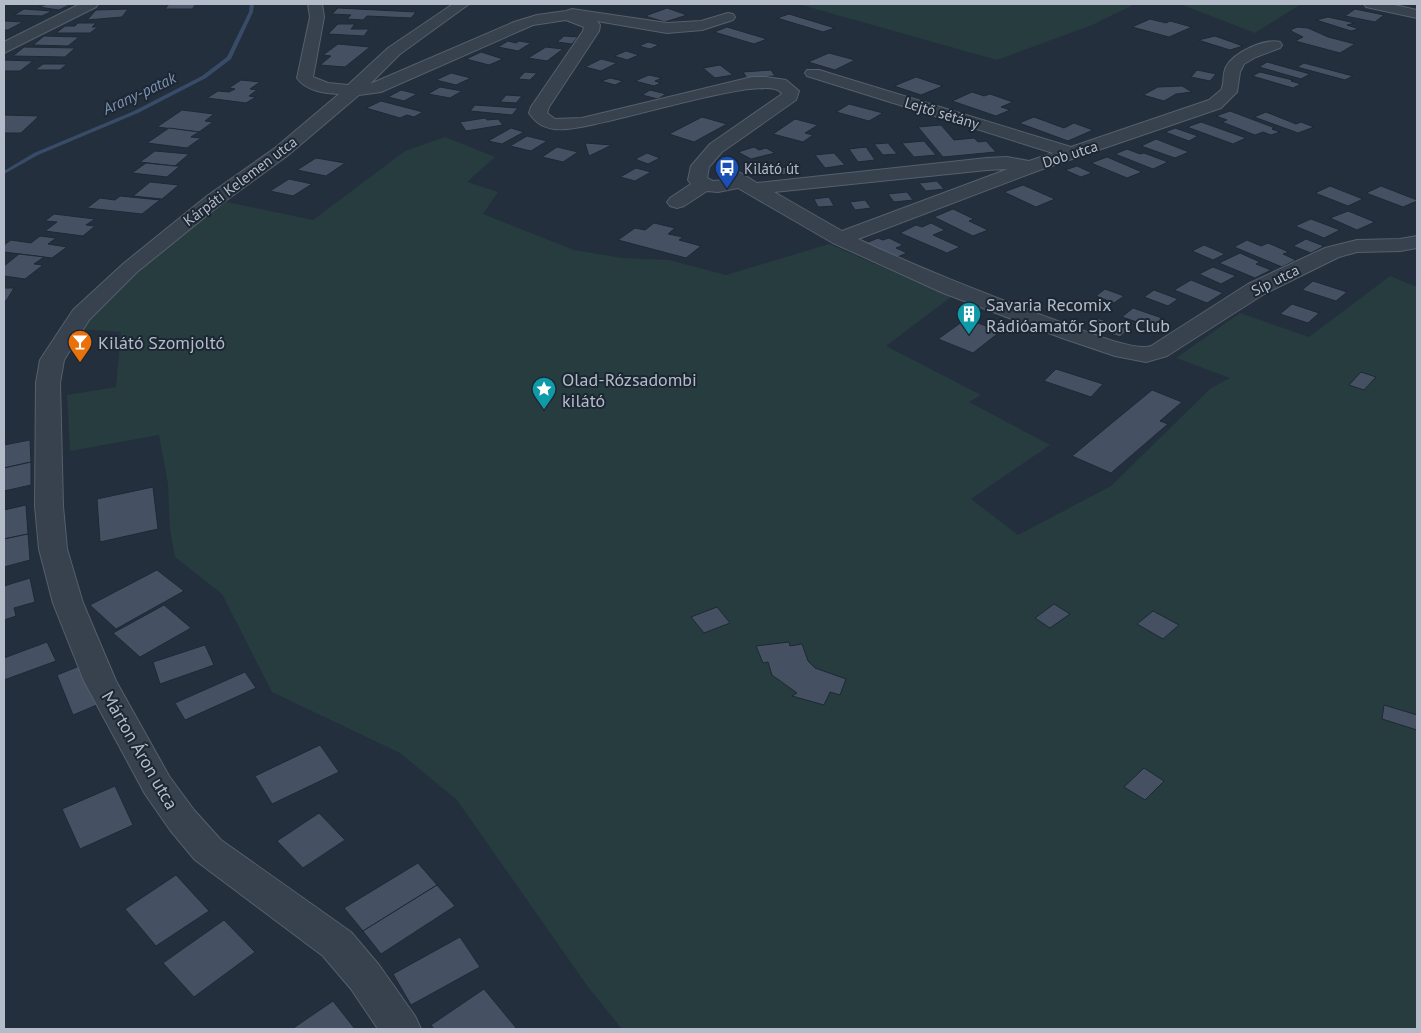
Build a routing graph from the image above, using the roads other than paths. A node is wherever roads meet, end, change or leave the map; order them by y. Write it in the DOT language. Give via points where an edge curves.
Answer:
graph roads {
  1 [pos="91,4"];
  2 [pos="315,4"];
  3 [pos="462,4"];
  4 [pos="1371,4"];
  5 [pos="1411,13"];
  6 [pos="561,16"];
  7 [pos="728,17"];
  8 [pos="1389,26"];
  9 [pos="1274,45"];
  10 [pos="4,48"];
  11 [pos="813,73"];
  12 [pos="354,90"];
  13 [pos="710,154"];
  14 [pos="1071,154"];
  15 [pos="1030,167"];
  16 [pos="702,185"];
  17 [pos="746,185"];
  18 [pos="677,202"];
  19 [pos="840,239"];
  20 [pos="1417,242"];
  21 [pos="48,383"];
  22 [pos="401,1029"];
  1 -- 10 [label="street"];
  2 -- 12 [label="street" via="317,18 305,78 308,82 335,89"];
  3 -- 12 [label="street, Kárpáti Kelemen utca" via="394,51"];
  4 -- 5 [label="street"];
  5 -- 8 [label="street"];
  6 -- 7 [label="street" via="578,12 667,28 702,25"];
  6 -- 12 [label="street" via="534,20 375,88"];
  6 -- 13 [label="street" via="586,20 592,25 540,107 540,118 547,122 588,122 739,84 780,83 791,91 783,102"];
  9 -- 14 [label="street, Dob utca" via="1239,60 1233,68 1228,96 1215,104"];
  11 -- 14 [label="street, Lejtő sétány"];
  12 -- 21 [label="street, Kárpáti Kelemen utca" via="281,152 214,200 116,281 81,315 60,345 52,360"];
  13 -- 16 [label="street" via="700,166 697,180"];
  13 -- 17 [label="street" via="714,166"];
  14 -- 15 [label="street, Dob utca"];
  15 -- 17 [label="street" via="987,164"];
  15 -- 19 [label="street, Dob utca"];
  16 -- 17 [label="street"];
  16 -- 18 [label="street"];
  17 -- 19 [label="street"];
  19 -- 20 [label="street, Síp utca" via="951,288 1104,345 1146,355 1159,351 1256,289 1332,252 1357,246"];
  21 -- 22 [label="street, Márton Áron utca" via="49,506 53,549 68,603 100,681 129,735 157,785 208,850 337,944 365,977"];
}
